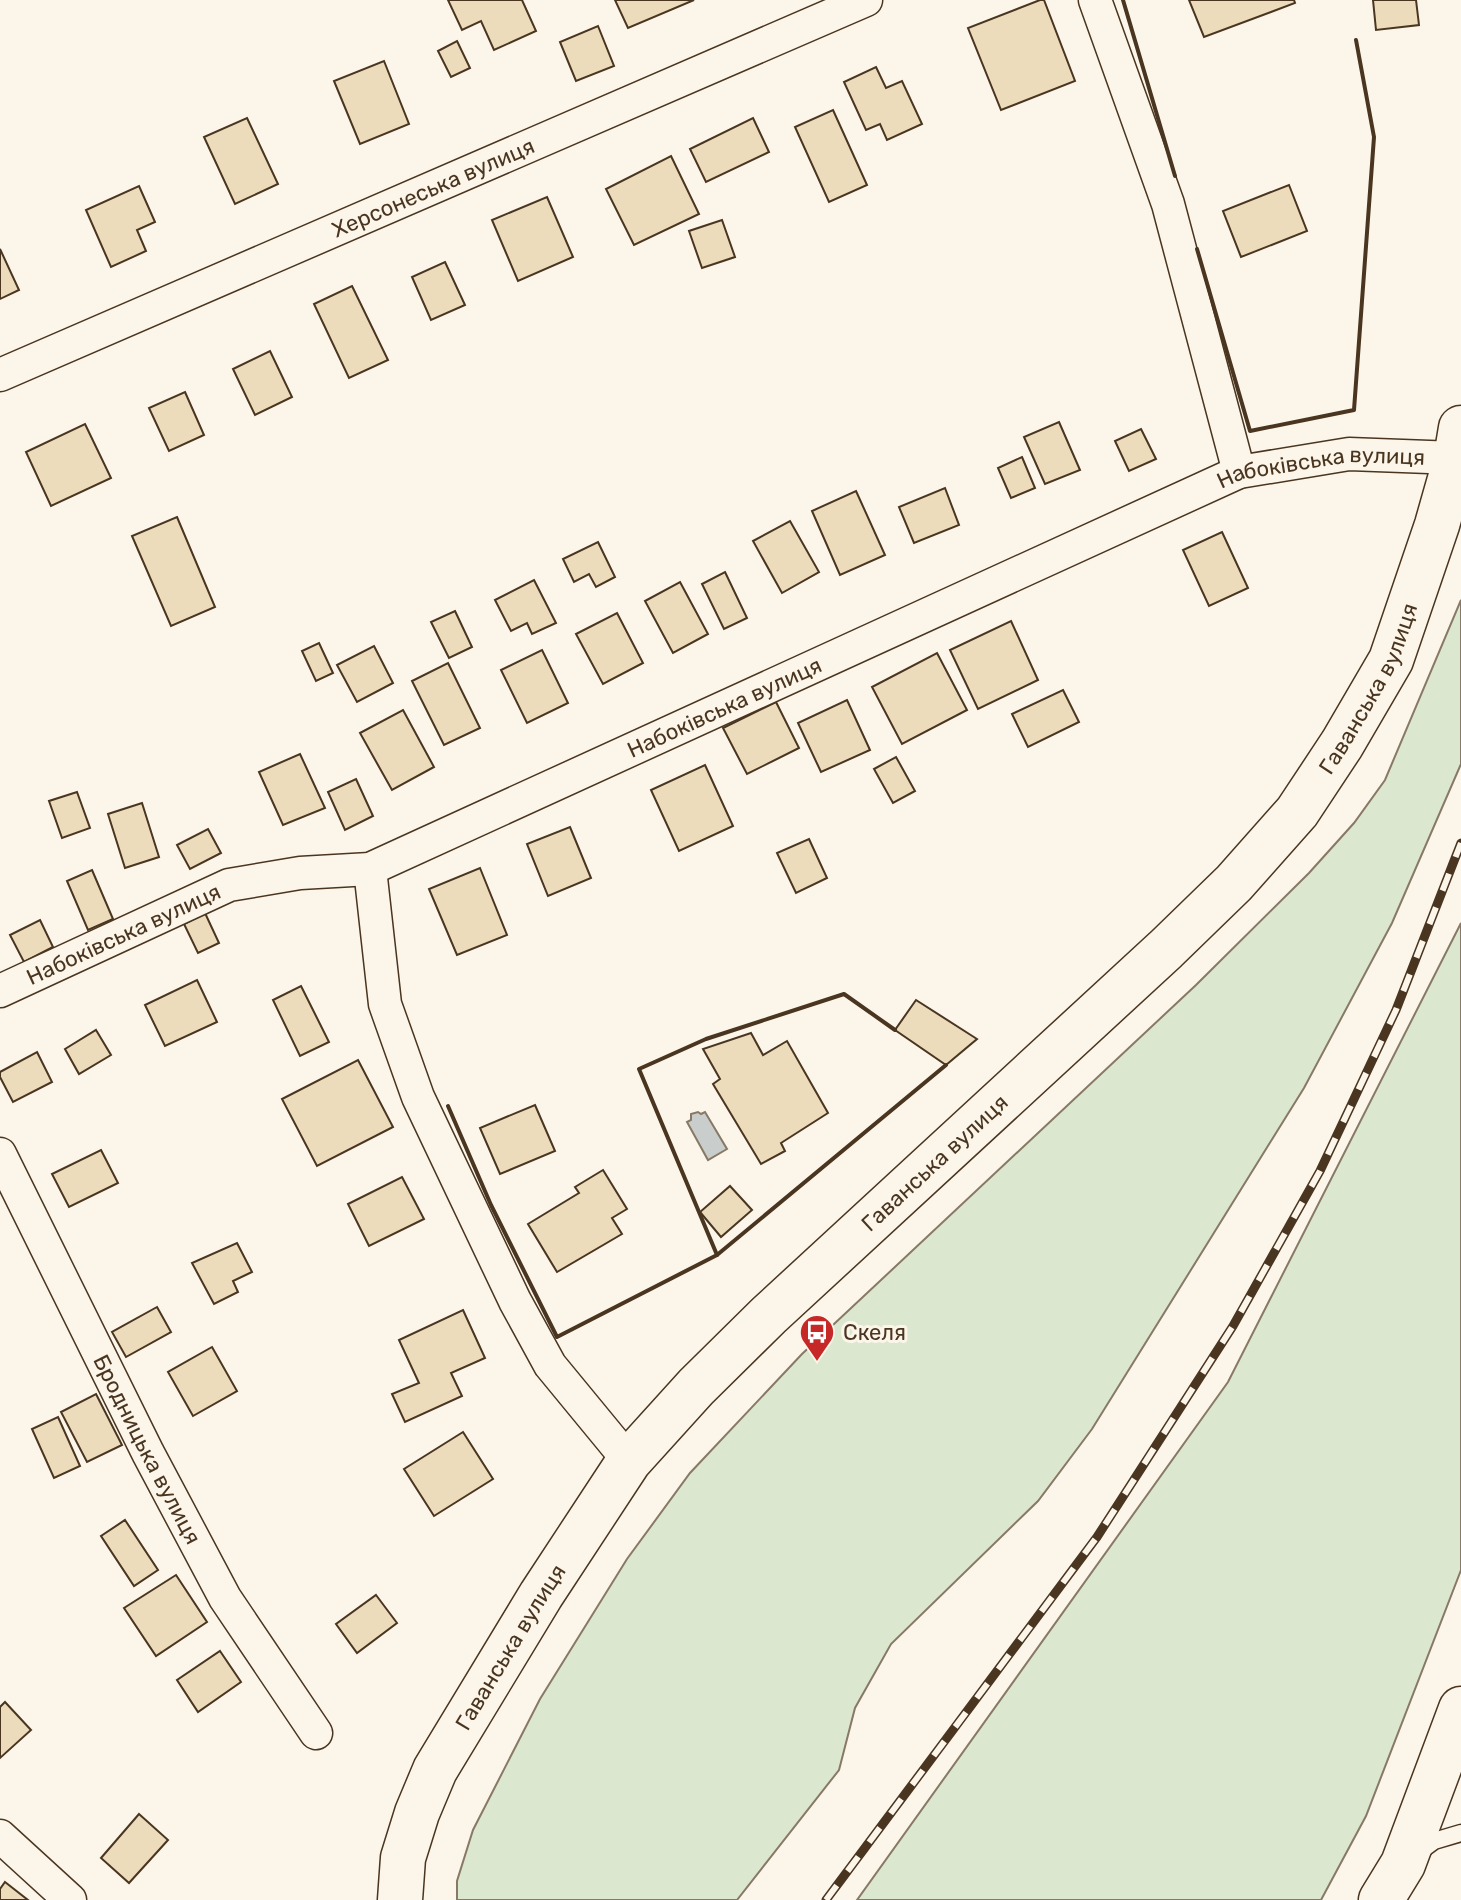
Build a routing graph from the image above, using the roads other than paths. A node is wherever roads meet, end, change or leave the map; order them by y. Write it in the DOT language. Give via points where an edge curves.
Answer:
graph roads {
  1 [pos="866,0"];
  2 [pos="1095,0"];
  3 [pos="0,375"];
  4 [pos="1458,443"];
  5 [pos="1239,472"];
  6 [pos="370,869"];
  7 [pos="0,991"];
  8 [pos="0,1154"];
  9 [pos="629,1461"];
  10 [pos="1461,1709"];
  11 [pos="316,1733"];
  12 [pos="1461,1833"];
  13 [pos="0,1836"];
  14 [pos="1392,1882"];
  15 [pos="70,1900"];
  16 [pos="400,1900"];
  1 -- 3 [label="street, Херсонеська вулиця"];
  2 -- 5 [label="street" via="1168,204"];
  4 -- 5 [label="street, Набоківська вулиця"];
  4 -- 9 [label="street, Гаванська вулиця" via="1391,660 1297,812 1178,938 769,1315"];
  5 -- 6 [label="street, Набоківська вулиця"];
  6 -- 7 [label="street, Набоківська вулиця" via="229,885"];
  6 -- 9 [label="street" via="385,1004 418,1097 550,1365"];
  8 -- 11 [label="street, Бродницька вулиця" via="225,1598"];
  9 -- 16 [label="street, Гаванська вулиця" via="435,1770 403,1858"];
  10 -- 14 [label="street"];
  12 -- 14 [label="lane" via="1434,1841"];
  13 -- 15 [label="street"];
}
